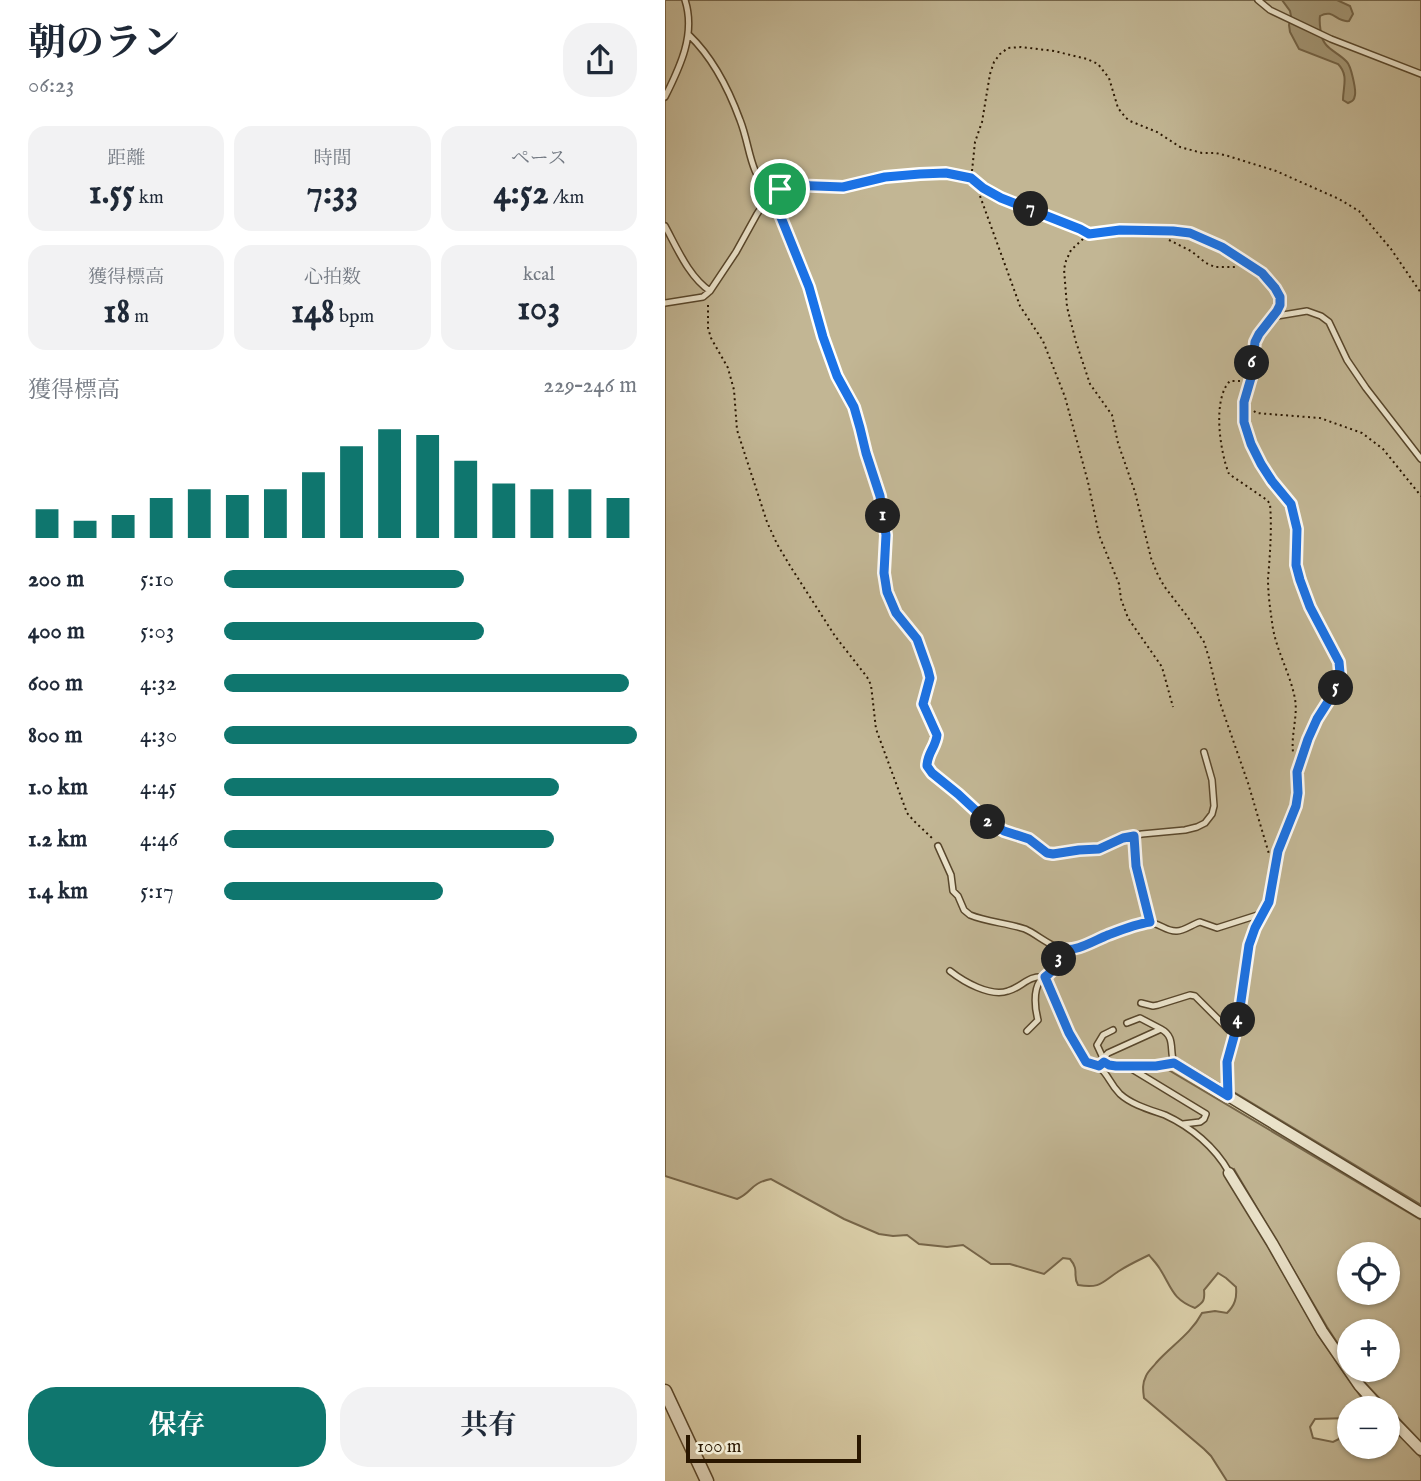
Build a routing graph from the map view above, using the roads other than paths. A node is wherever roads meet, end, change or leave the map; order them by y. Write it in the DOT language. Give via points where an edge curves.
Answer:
graph roads {
  1 [pos="685,0"];
  2 [pos="1258,0"];
  3 [pos="689,35"];
  4 [pos="1421,74"];
  5 [pos="665,97"];
  6 [pos="772,195"];
  7 [pos="665,226"];
  8 [pos="710,291"];
  9 [pos="665,303"];
  10 [pos="1272,319"];
  11 [pos="1421,458"];
  12 [pos="1204,752"];
  13 [pos="1134,836"];
  14 [pos="1029,839"];
  15 [pos="937,846"];
  16 [pos="1264,913"];
  17 [pos="1150,922"];
  18 [pos="1061,949"];
  19 [pos="950,971"];
  20 [pos="1045,977"];
  21 [pos="1140,1003"];
  22 [pos="1127,1023"];
  23 [pos="1113,1030"];
  24 [pos="1161,1030"];
  25 [pos="1027,1031"];
  26 [pos="1233,1034"];
  27 [pos="1102,1062"];
  28 [pos="1174,1063"];
  29 [pos="1127,1066"];
  30 [pos="1228,1096"];
  31 [pos="1183,1124"];
  32 [pos="1229,1172"];
  33 [pos="1421,1213"];
  34 [pos="665,1391"];
  35 [pos="1369,1396"];
  36 [pos="1400,1428"];
  37 [pos="1421,1450"];
  38 [pos="707,1481"];
  1 -- 3 [label="lane"];
  2 -- 4 [label="lane" via="1331,39"];
  3 -- 5 [label="lane"];
  3 -- 6 [label="lane" via="729,94 757,178"];
  6 -- 8 [label="lane"];
  6 -- 10 [label="lane" via="789,185 843,187 885,177 946,173 973,180 1001,198 1089,234 1120,230 1190,233 1262,273 1279,293 1280,305"];
  7 -- 8 [label="lane" via="689,268"];
  8 -- 9 [label="lane" via="703,297"];
  10 -- 11 [label="lane" via="1307,311 1329,322 1347,360"];
  10 -- 16 [label="lane" via="1255,342 1244,422 1261,464 1291,504 1300,580 1340,673 1297,772 1296,806 1278,851"];
  12 -- 13 [label="lane" via="1214,806 1209,819 1197,827"];
  13 -- 14 [label="lane" via="1099,849 1053,854"];
  13 -- 17 [label="lane" via="1136,866"];
  15 -- 18 [label="lane" via="953,891 970,915 1025,930"];
  16 -- 17 [label="lane" via="1217,928 1200,922 1174,932"];
  16 -- 26 [label="lane" via="1249,945"];
  17 -- 18 [label="lane" via="1076,949"];
  18 -- 20 [label="lane" via="1052,972"];
  19 -- 20 [label="lane" via="975,987 1002,993 1028,979"];
  20 -- 25 [label="lane" via="1037,988 1038,1020"];
  20 -- 27 [label="lane" via="1086,1062"];
  21 -- 26 [label="lane" via="1153,1006 1195,996"];
  22 -- 24 [label="lane" via="1140,1018"];
  23 -- 27 [label="lane" via="1097,1045"];
  24 -- 27 [label="lane" via="1108,1053"];
  24 -- 28 [label="lane" via="1170,1038"];
  26 -- 30 [label="lane" via="1227,1062"];
  27 -- 29 [label="lane"];
  27 -- 31 [label="lane" via="1121,1095"];
  28 -- 29 [label="lane"];
  28 -- 30 [label="street"];
  29 -- 31 [label="lane" via="1206,1114 1200,1122"];
  30 -- 33 [label="street"];
  31 -- 32 [label="lane" via="1216,1151"];
  32 -- 35 [label="street" via="1322,1331"];
  34 -- 38 [label="street"];
  36 -- 37 [label="street"];
}
